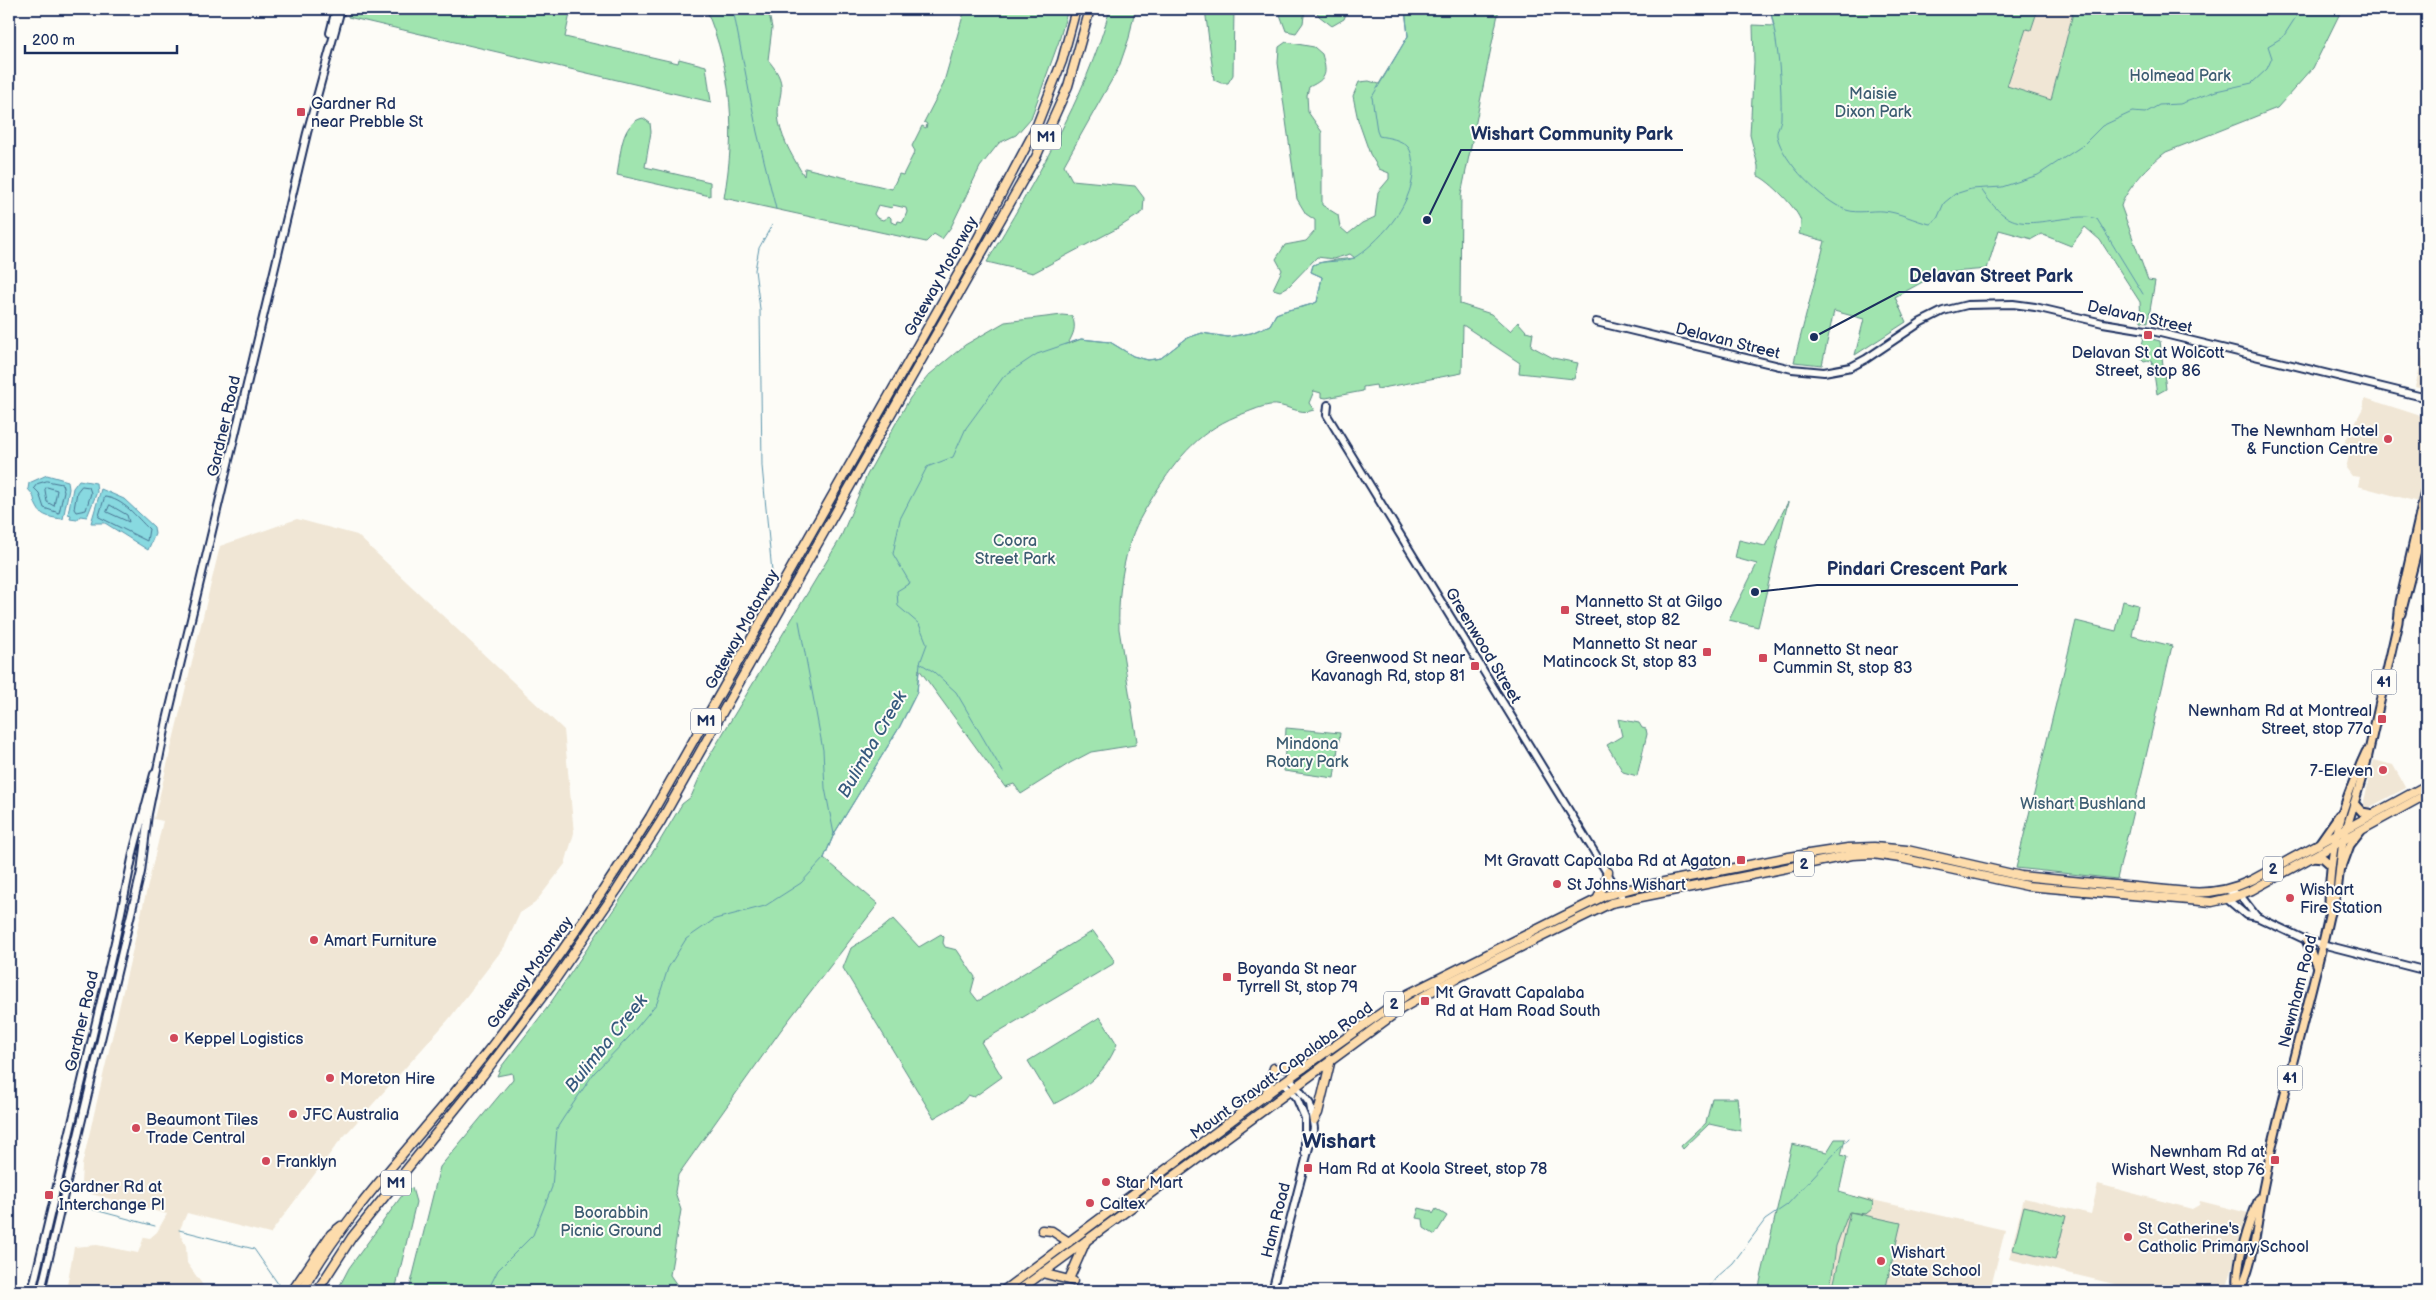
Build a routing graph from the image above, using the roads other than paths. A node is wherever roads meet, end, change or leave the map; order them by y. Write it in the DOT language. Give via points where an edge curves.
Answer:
graph roads {
  1 [pos="336,9"];
  2 [pos="341,9"];
  3 [pos="1076,9"];
  4 [pos="1090,9"];
  5 [pos="316,100"];
  6 [pos="1596,322"];
  7 [pos="2427,398"];
  8 [pos="1328,405"];
  9 [pos="2427,484"];
  10 [pos="2425,515"];
  11 [pos="2370,742"];
  12 [pos="159,758"];
  13 [pos="2427,785"];
  14 [pos="2427,794"];
  15 [pos="2354,803"];
  16 [pos="2340,814"];
  17 [pos="2374,814"];
  18 [pos="2346,829"];
  19 [pos="2362,830"];
  20 [pos="2335,835"];
  21 [pos="2343,840"];
  22 [pos="2318,845"];
  23 [pos="2333,846"];
  24 [pos="2312,858"];
  25 [pos="2331,865"];
  26 [pos="1608,872"];
  27 [pos="2339,877"];
  28 [pos="2227,890"];
  29 [pos="1618,891"];
  30 [pos="2240,895"];
  31 [pos="1598,898"];
  32 [pos="1623,899"];
  33 [pos="2227,899"];
  34 [pos="2329,916"];
  35 [pos="2257,917"];
  36 [pos="2306,940"];
  37 [pos="2322,945"];
  38 [pos="2317,967"];
  39 [pos="2427,971"];
  40 [pos="1331,1059"];
  41 [pos="1303,1068"];
  42 [pos="1290,1084"];
  43 [pos="1266,1096"];
  44 [pos="1314,1120"];
  45 [pos="1306,1154"];
  46 [pos="351,1219"];
  47 [pos="1042,1230"];
  48 [pos="1086,1240"];
  49 [pos="1069,1242"];
  50 [pos="1042,1273"];
  51 [pos="319,1289"];
  52 [pos="32,1291"];
  53 [pos="41,1291"];
  54 [pos="292,1291"];
  55 [pos="302,1291"];
  56 [pos="1003,1291"];
  57 [pos="1018,1291"];
  58 [pos="1272,1291"];
  59 [pos="2239,1291"];
  1 -- 5 [label="street, Gardner Road"];
  2 -- 5 [label="street, Gardner Road"];
  3 -- 46 [label="highway, Gateway Motorway / M1" via="1068,43 1046,105 970,253 678,770 560,955"];
  4 -- 51 [label="highway, Gateway Motorway / M1" via="1076,64 1036,158 684,781 617,890 532,1012 352,1237"];
  5 -- 12 [label="street, Gardner Road"];
  6 -- 7 [label="street, Delavan Street" via="1792,370 1824,372 1855,365 1925,319 1943,311 1978,304 2025,305 2159,333"];
  8 -- 26 [label="street, Greenwood Street" via="1327,415"];
  9 -- 10 [label="main road, Newnham Road / 41"];
  10 -- 11 [label="main road, Newnham Road / 41"];
  11 -- 15 [label="main road, Newnham Road / 41"];
  11 -- 16 [label="main road, Newnham Road / 41"];
  12 -- 52 [label="street, Gardner Road" via="134,849 116,942"];
  12 -- 53 [label="street, Gardner Road" via="141,872"];
  13 -- 17 [label="highway, Mount Gravatt-Capalaba Road / 2"];
  14 -- 19 [label="highway, Mount Gravatt-Capalaba Road / 2"];
  15 -- 17 [label="main road" via="2362,812"];
  15 -- 18 [label="main road, Newnham Road / 41"];
  16 -- 20 [label="main road, Newnham Road / 41"];
  16 -- 22 [label="main road"];
  17 -- 18 [label="highway, Mount Gravatt-Capalaba Road / 2"];
  18 -- 20 [label="highway, Mount Gravatt-Capalaba Road / 2"];
  18 -- 21 [label="main road, Newnham Road / 41"];
  19 -- 21 [label="highway, Mount Gravatt-Capalaba Road / 2"];
  19 -- 27 [label="main road" via="2348,848"];
  20 -- 22 [label="highway, Mount Gravatt-Capalaba Road / 2"];
  20 -- 23 [label="main road, Newnham Road / 41"];
  21 -- 23 [label="highway, Mount Gravatt-Capalaba Road / 2"];
  21 -- 27 [label="main road, Newnham Road / 41"];
  22 -- 28 [label="highway, Mount Gravatt-Capalaba Road / 2"];
  23 -- 24 [label="highway, Mount Gravatt-Capalaba Road / 2"];
  23 -- 25 [label="main road, Newnham Road / 41"];
  24 -- 25 [label="main road" via="2322,858"];
  24 -- 30 [label="highway, Mount Gravatt-Capalaba Road / 2"];
  25 -- 34 [label="main road, Newnham Road / 41"];
  26 -- 29 [label="street, Greenwood Street"];
  26 -- 31 [label="highway"];
  27 -- 34 [label="main road, Newnham Road / 41"];
  28 -- 29 [label="highway, Mount Gravatt-Capalaba Road / 2" via="2188,892 2034,878 1908,850 1874,847 1789,857"];
  28 -- 30 [label="street"];
  29 -- 31 [label="highway, Mount Gravatt-Capalaba Road / 2"];
  29 -- 32 [label="street, Greenwood Street"];
  30 -- 33 [label="highway, Mount Gravatt-Capalaba Road / 2"];
  30 -- 35 [label="street"];
  31 -- 41 [label="highway, Mount Gravatt-Capalaba Road / 2" via="1416,989"];
  32 -- 33 [label="highway, Mount Gravatt-Capalaba Road / 2" via="1863,854 1912,860 2027,886 2204,902"];
  32 -- 40 [label="highway, Mount Gravatt-Capalaba Road / 2" via="1593,910 1419,998"];
  33 -- 35 [label="street" via="2246,915"];
  34 -- 37 [label="main road, Newnham Road / 41"];
  35 -- 36 [label="street"];
  36 -- 37 [label="street"];
  36 -- 38 [label="main road"];
  37 -- 38 [label="main road, Newnham Road / 41"];
  37 -- 39 [label="street"];
  38 -- 59 [label="main road, Newnham Road / 41" via="2263,1189 2251,1254"];
  40 -- 42 [label="highway, Mount Gravatt-Capalaba Road / 2"];
  40 -- 44 [label="highway"];
  41 -- 42 [label="highway, Mount Gravatt-Capalaba Road / 2"];
  41 -- 43 [label="highway" via="1277,1067"];
  42 -- 43 [label="highway, Mount Gravatt-Capalaba Road / 2"];
  42 -- 44 [label="street" via="1307,1098"];
  42 -- 45 [label="street, Ham Road" via="1306,1118"];
  42 -- 48 [label="highway, Mount Gravatt-Capalaba Road / 2"];
  43 -- 49 [label="highway, Mount Gravatt-Capalaba Road / 2"];
  44 -- 45 [label="street, Ham Road"];
  45 -- 58 [label="street, Ham Road"];
  46 -- 54 [label="highway" via="331,1234"];
  46 -- 55 [label="highway, Gateway Motorway / M1"];
  47 -- 49 [label="highway" via="1052,1231"];
  48 -- 50 [label="highway, Mount Gravatt-Capalaba Road / 2"];
  48 -- 50 [label="highway" via="1072,1279"];
  49 -- 56 [label="highway, Mount Gravatt-Capalaba Road / 2"];
  50 -- 57 [label="highway, Mount Gravatt-Capalaba Road / 2"];
}
